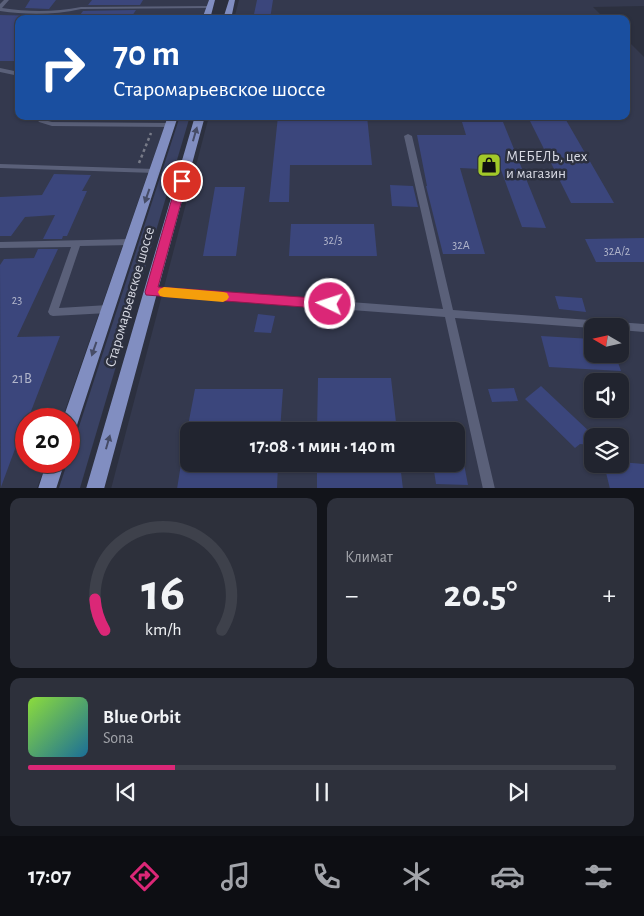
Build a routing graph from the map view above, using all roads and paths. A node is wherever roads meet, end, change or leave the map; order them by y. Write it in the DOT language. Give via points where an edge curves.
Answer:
graph roads {
  1 [pos="7,0"];
  2 [pos="232,0"];
  3 [pos="211,4"];
  4 [pos="0,8"];
  5 [pos="228,15"];
  6 [pos="0,70"];
  7 [pos="15,73"];
  8 [pos="40,120"];
  9 [pos="172,120"];
  10 [pos="199,120"];
  11 [pos="154,125"];
  12 [pos="408,136"];
  13 [pos="0,166"];
  14 [pos="136,170"];
  15 [pos="155,171"];
  16 [pos="131,242"];
  17 [pos="76,245"];
  18 [pos="0,246"];
  19 [pos="151,292"];
  20 [pos="108,309"];
  21 [pos="449,313"];
  22 [pos="584,323"];
  23 [pos="629,327"];
  24 [pos="644,328"];
  25 [pos="75,408"];
  26 [pos="52,473"];
  27 [pos="47,488"];
  28 [pos="95,488"];
  29 [pos="488,488"];
  1 -- 4 [label="lane"];
  2 -- 5 [label="main road"];
  3 -- 4 [label="lane" via="81,8 66,12 14,12"];
  6 -- 7 [label="lane"];
  8 -- 11 [label="lane" via="52,124"];
  9 -- 11 [label="lane"];
  9 -- 15 [label="main road, Старомарьевское шоссе"];
  19 -- 10 [label="main road, Старомарьевское шоссе, one-way"];
  11 -- 14 [label="path"];
  12 -- 21 [label="lane"];
  13 -- 14 [label="lane"];
  14 -- 15 [label="lane"];
  15 -- 16 [label="main road, Старомарьевское шоссе, one-way"];
  16 -- 17 [label="lane"];
  16 -- 20 [label="main road, Старомарьевское шоссе"];
  17 -- 18 [label="lane"];
  17 -- 20 [label="lane" via="53,312"];
  19 -- 21 [label="lane"];
  28 -- 19 [label="main road, Старомарьевское шоссе, one-way"];
  20 -- 25 [label="main road, Старомарьевское шоссе, one-way"];
  21 -- 22 [label="lane"];
  21 -- 29 [label="lane"];
  23 -- 24 [label="lane"];
  26 -- 27 [label="main road"];
}
